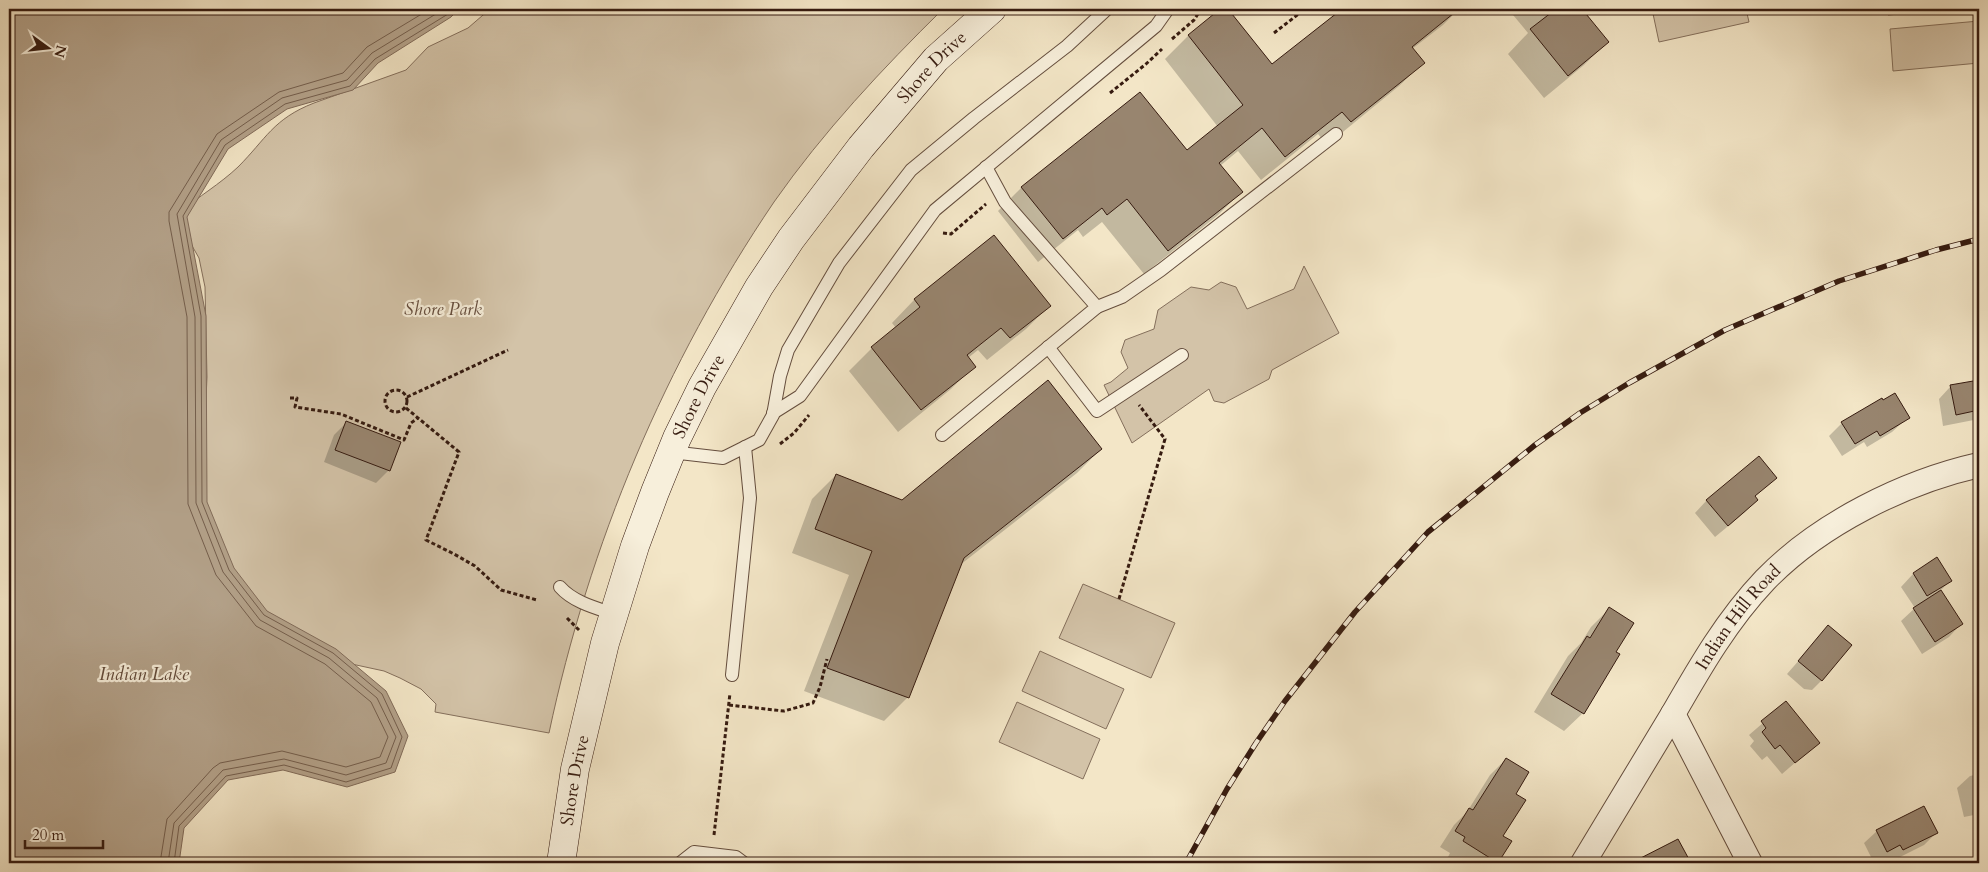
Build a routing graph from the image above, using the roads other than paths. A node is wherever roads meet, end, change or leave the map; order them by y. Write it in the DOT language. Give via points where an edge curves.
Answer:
graph roads {
  1 [pos="992,9"];
  2 [pos="1107,9"];
  3 [pos="1168,9"];
  4 [pos="1336,134"];
  5 [pos="986,166"];
  6 [pos="1097,307"];
  7 [pos="1048,347"];
  8 [pos="1182,355"];
  9 [pos="773,413"];
  10 [pos="942,435"];
  11 [pos="745,447"];
  12 [pos="671,452"];
  13 [pos="1979,465"];
  14 [pos="560,587"];
  15 [pos="614,614"];
  16 [pos="732,675"];
  17 [pos="1673,714"];
  18 [pos="561,863"];
  19 [pos="680,863"];
  20 [pos="744,863"];
  21 [pos="1583,863"];
  22 [pos="1750,863"];
  1 -- 12 [label="main road, Shore Drive" via="936,59 861,147 791,239 702,387"];
  2 -- 9 [label="lane" via="1067,46 911,170 839,263 788,350"];
  3 -- 5 [label="lane" via="1156,26"];
  4 -- 6 [label="lane" via="1161,270 1122,297"];
  5 -- 6 [label="lane" via="1005,202"];
  5 -- 9 [label="lane" via="935,210 800,396"];
  6 -- 7 [label="lane"];
  7 -- 8 [label="lane" via="1097,411"];
  7 -- 10 [label="lane"];
  9 -- 11 [label="lane" via="759,440"];
  11 -- 12 [label="lane" via="723,458"];
  11 -- 16 [label="lane" via="750,498"];
  12 -- 15 [label="main road, Shore Drive" via="635,546"];
  13 -- 17 [label="street, Indian Hill Road" via="1889,496 1839,523 1789,558 1749,599 1716,641"];
  14 -- 15 [label="lane" via="565,593"];
  15 -- 18 [label="main road, Shore Drive" via="574,769"];
  17 -- 21 [label="street, Indian Hill Road"];
  17 -- 22 [label="street"];
  19 -- 20 [label="lane" via="694,852 736,857"];
}
